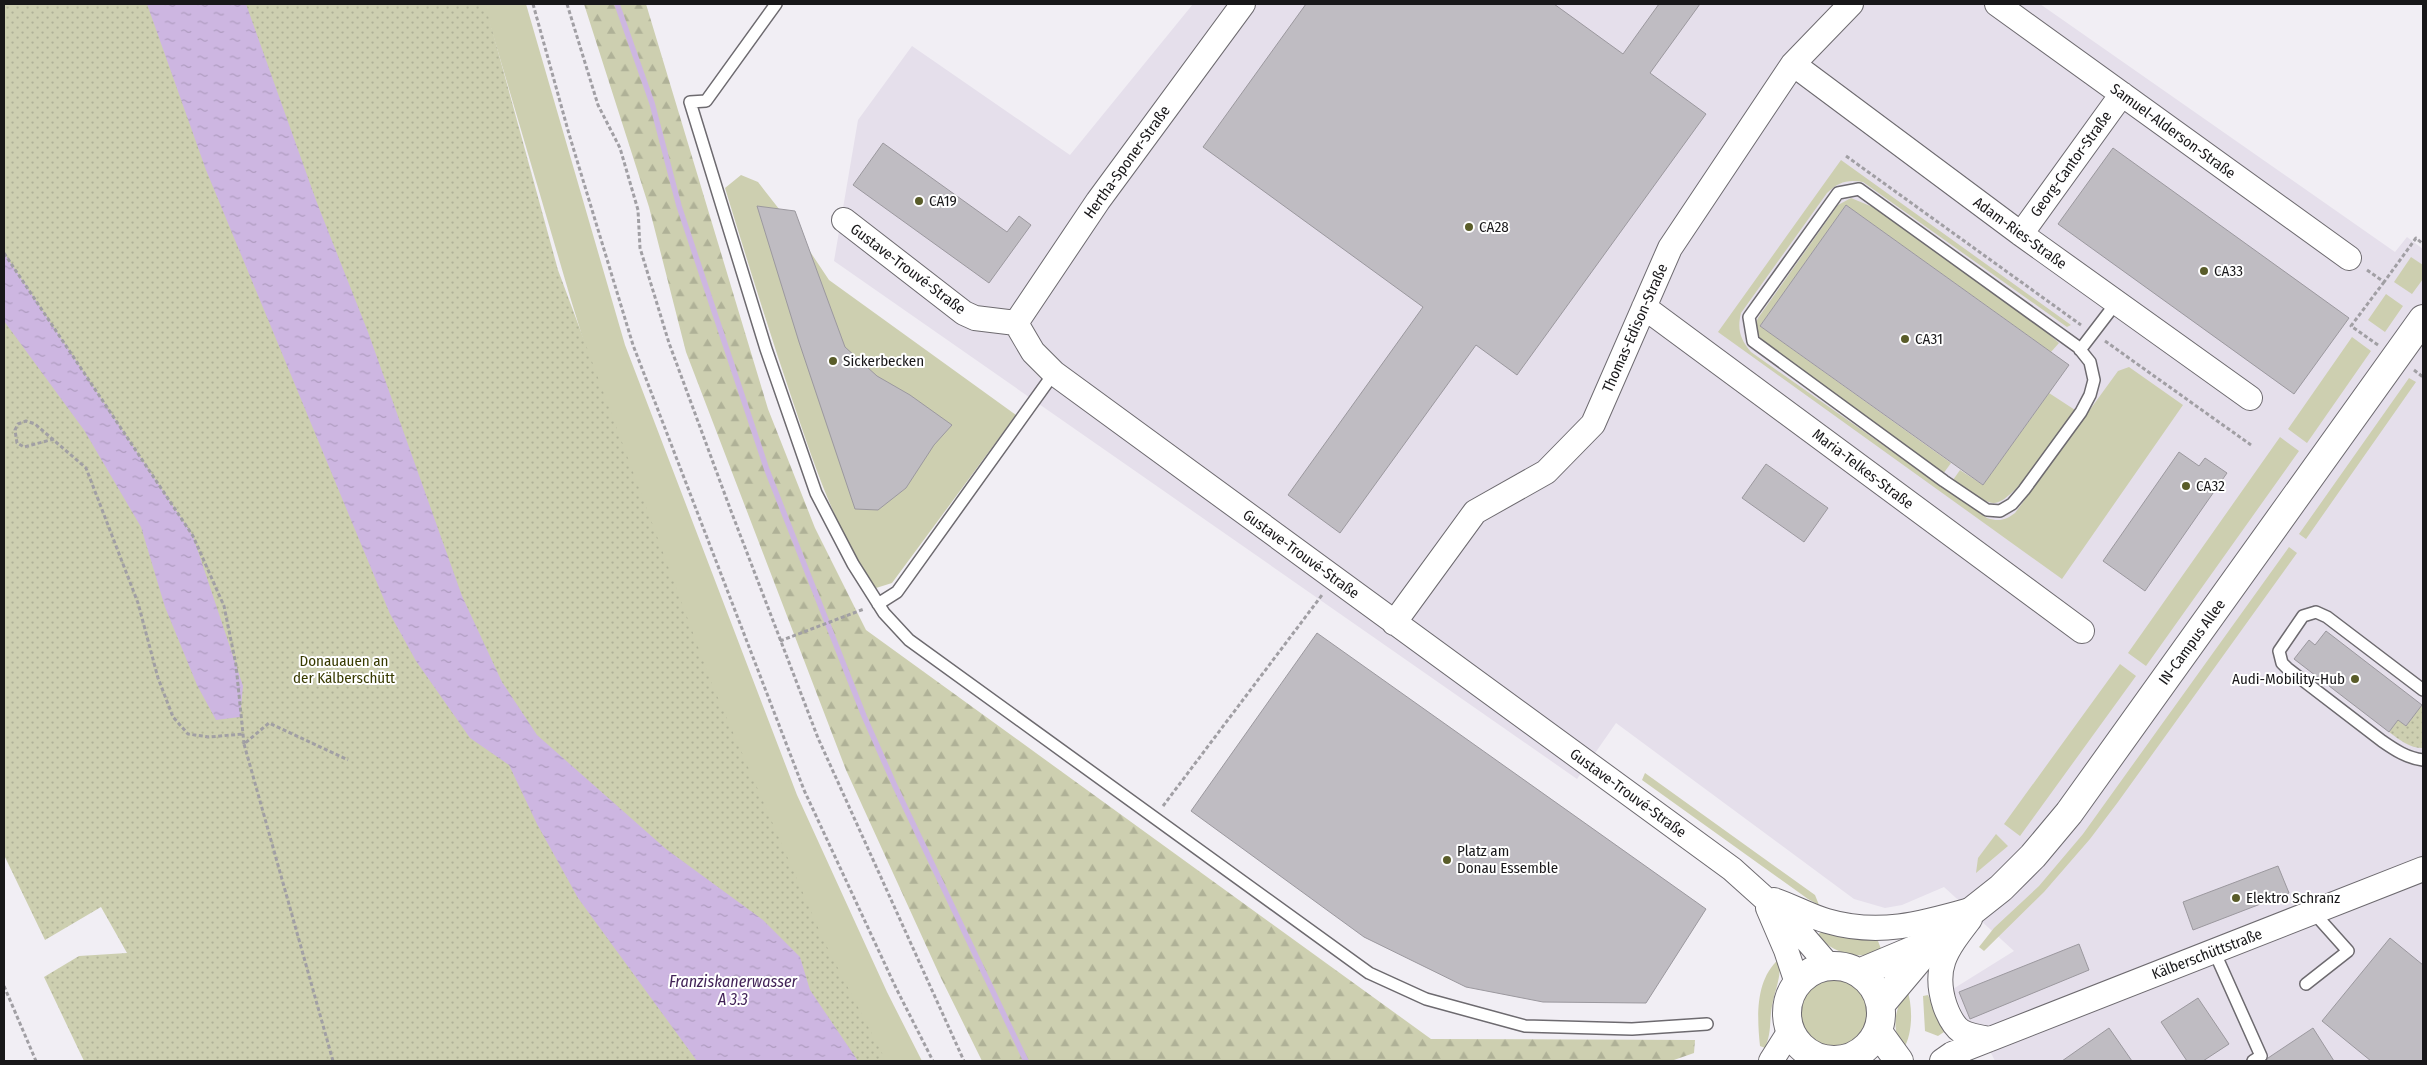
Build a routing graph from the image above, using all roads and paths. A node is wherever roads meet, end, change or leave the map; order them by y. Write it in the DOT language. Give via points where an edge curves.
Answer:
graph roads {
  1 [pos="533,4"];
  2 [pos="567,4"];
  3 [pos="776,4"];
  4 [pos="1243,4"];
  5 [pos="1851,4"];
  6 [pos="1997,4"];
  7 [pos="1794,64"];
  8 [pos="2122,94"];
  9 [pos="1846,156"];
  10 [pos="844,220"];
  11 [pos="2021,234"];
  12 [pos="2423,244"];
  13 [pos="4,253"];
  14 [pos="2349,258"];
  15 [pos="2384,282"];
  16 [pos="2116,303"];
  17 [pos="1644,307"];
  18 [pos="1016,323"];
  19 [pos="2422,323"];
  20 [pos="2094,333"];
  21 [pos="2080,350"];
  22 [pos="2396,357"];
  23 [pos="1054,373"];
  24 [pos="2423,377"];
  25 [pos="2250,398"];
  26 [pos="54,439"];
  27 [pos="2251,445"];
  28 [pos="1334,578"];
  29 [pos="878,604"];
  30 [pos="1394,624"];
  31 [pos="2082,631"];
  32 [pos="780,641"];
  33 [pos="2423,690"];
  34 [pos="243,734"];
  35 [pos="244,744"];
  36 [pos="348,760"];
  37 [pos="2423,760"];
  38 [pos="1155,816"];
  39 [pos="2423,869"];
  40 [pos="1763,897"];
  41 [pos="1979,908"];
  42 [pos="2314,912"];
  43 [pos="1934,941"];
  44 [pos="2214,951"];
  45 [pos="1830,966"];
  46 [pos="1859,972"];
  47 [pos="1797,983"];
  48 [pos="2306,984"];
  49 [pos="4,986"];
  50 [pos="1881,1004"];
  51 [pos="1707,1024"];
  52 [pos="1790,1031"];
  53 [pos="1878,1032"];
  54 [pos="1990,1039"];
  55 [pos="1811,1059"];
  56 [pos="1858,1059"];
  57 [pos="36,1061"];
  58 [pos="333,1061"];
  59 [pos="933,1061"];
  60 [pos="964,1061"];
  61 [pos="1772,1061"];
  62 [pos="1899,1061"];
  63 [pos="1942,1061"];
  64 [pos="2253,1061"];
  1 -- 59 [label="path" via="633,345 804,790"];
  2 -- 32 [label="path" via="598,105 620,148 638,210 640,248 669,343"];
  3 -- 29 [label="lane" via="706,101 690,102 766,349 816,493"];
  4 -- 18 [label="street, Hertha-Sponer-Straße" via="1098,201"];
  5 -- 7 [label="street, Thomas-Edison-Straße"];
  6 -- 8 [label="street, Samuel-Alderson-Straße"];
  7 -- 11 [label="street, Adam-Ries-Straße"];
  7 -- 17 [label="street, Thomas-Edison-Straße" via="1670,248"];
  8 -- 11 [label="street, Georg-Cantor-Straße"];
  8 -- 14 [label="street, Samuel-Alderson-Straße"];
  9 -- 20 [label="path"];
  10 -- 18 [label="street, Gustave-Trouvé-Straße" via="964,313 976,318"];
  11 -- 16 [label="street, Adam-Ries-Straße"];
  12 -- 15 [label="path" via="2416,238"];
  13 -- 34 [label="path" via="192,536 224,606 236,665"];
  14 -- 15 [label="path"];
  15 -- 22 [label="path" via="2352,326"];
  16 -- 20 [label="lane"];
  16 -- 25 [label="street, Adam-Ries-Straße"];
  17 -- 30 [label="street, Thomas-Edison-Straße" via="1593,424 1546,472 1475,512"];
  17 -- 31 [label="street, Maria-Telkes-Straße"];
  18 -- 23 [label="street, Gustave-Trouvé-Straße" via="1033,352"];
  19 -- 22 [label="street, IN-Campus Allee"];
  20 -- 21 [label="lane"];
  20 -- 27 [label="path"];
  21 -- 21 [label="lane" via="1859,188 1838,192 1750,317 1752,341 1987,510 2000,511 2012,504 2081,412 2094,380 2090,362"];
  22 -- 24 [label="path"];
  22 -- 41 [label="street, IN-Campus Allee" via="2069,813 2019,870"];
  23 -- 28 [label="street, Gustave-Trouvé-Straße"];
  23 -- 29 [label="lane" via="897,592"];
  26 -- 26 [label="path" via="36,424 26,421 18,424 15,430 18,443 24,447"];
  26 -- 34 [label="path" via="86,468 138,603 172,717 188,734 208,737"];
  28 -- 30 [label="street, Gustave-Trouvé-Straße"];
  28 -- 38 [label="path"];
  29 -- 32 [label="path"];
  29 -- 38 [label="lane" via="909,640"];
  30 -- 40 [label="street, Gustave-Trouvé-Straße" via="1716,858"];
  32 -- 60 [label="path" via="818,738"];
  33 -- 37 [label="lane" via="2316,612 2303,616 2279,651 2287,668 2382,741 2398,752"];
  34 -- 35 [label="path"];
  35 -- 36 [label="path" via="269,723"];
  35 -- 58 [label="path"];
  38 -- 51 [label="lane" via="1369,973 1426,999 1525,1026 1632,1029"];
  39 -- 42 [label="street, Kälberschüttstraße"];
  40 -- 41 [label="street, Gustave-Trouvé-Straße" via="1824,921 1867,930 1923,924"];
  40 -- 45 [label="street, Gustave-Trouvé-Straße" via="1791,922"];
  40 -- 47 [label="street, Gustave-Trouvé-Straße" via="1776,923"];
  41 -- 43 [label="street, IN-Campus Allee"];
  41 -- 54 [label="street" via="1947,952 1939,975 1939,988 1949,1017 1959,1031"];
  42 -- 44 [label="street, Kälberschüttstraße"];
  42 -- 48 [label="lane" via="2348,951"];
  43 -- 46 [label="street, IN-Campus Allee"];
  43 -- 50 [label="street, IN-Campus Allee"];
  44 -- 54 [label="street, Kälberschüttstraße"];
  44 -- 64 [label="lane" via="2261,1056"];
  45 -- 46 [label="street"];
  45 -- 47 [label="street" via="1817,969"];
  46 -- 50 [label="street" via="1877,992"];
  47 -- 52 [label="street" via="1787,1006"];
  49 -- 57 [label="path"];
  50 -- 53 [label="street"];
  52 -- 55 [label="street"];
  52 -- 61 [label="street"];
  53 -- 56 [label="street"];
  53 -- 62 [label="street"];
  54 -- 63 [label="street, Kälberschüttstraße"];
  55 -- 56 [label="street"];
}
